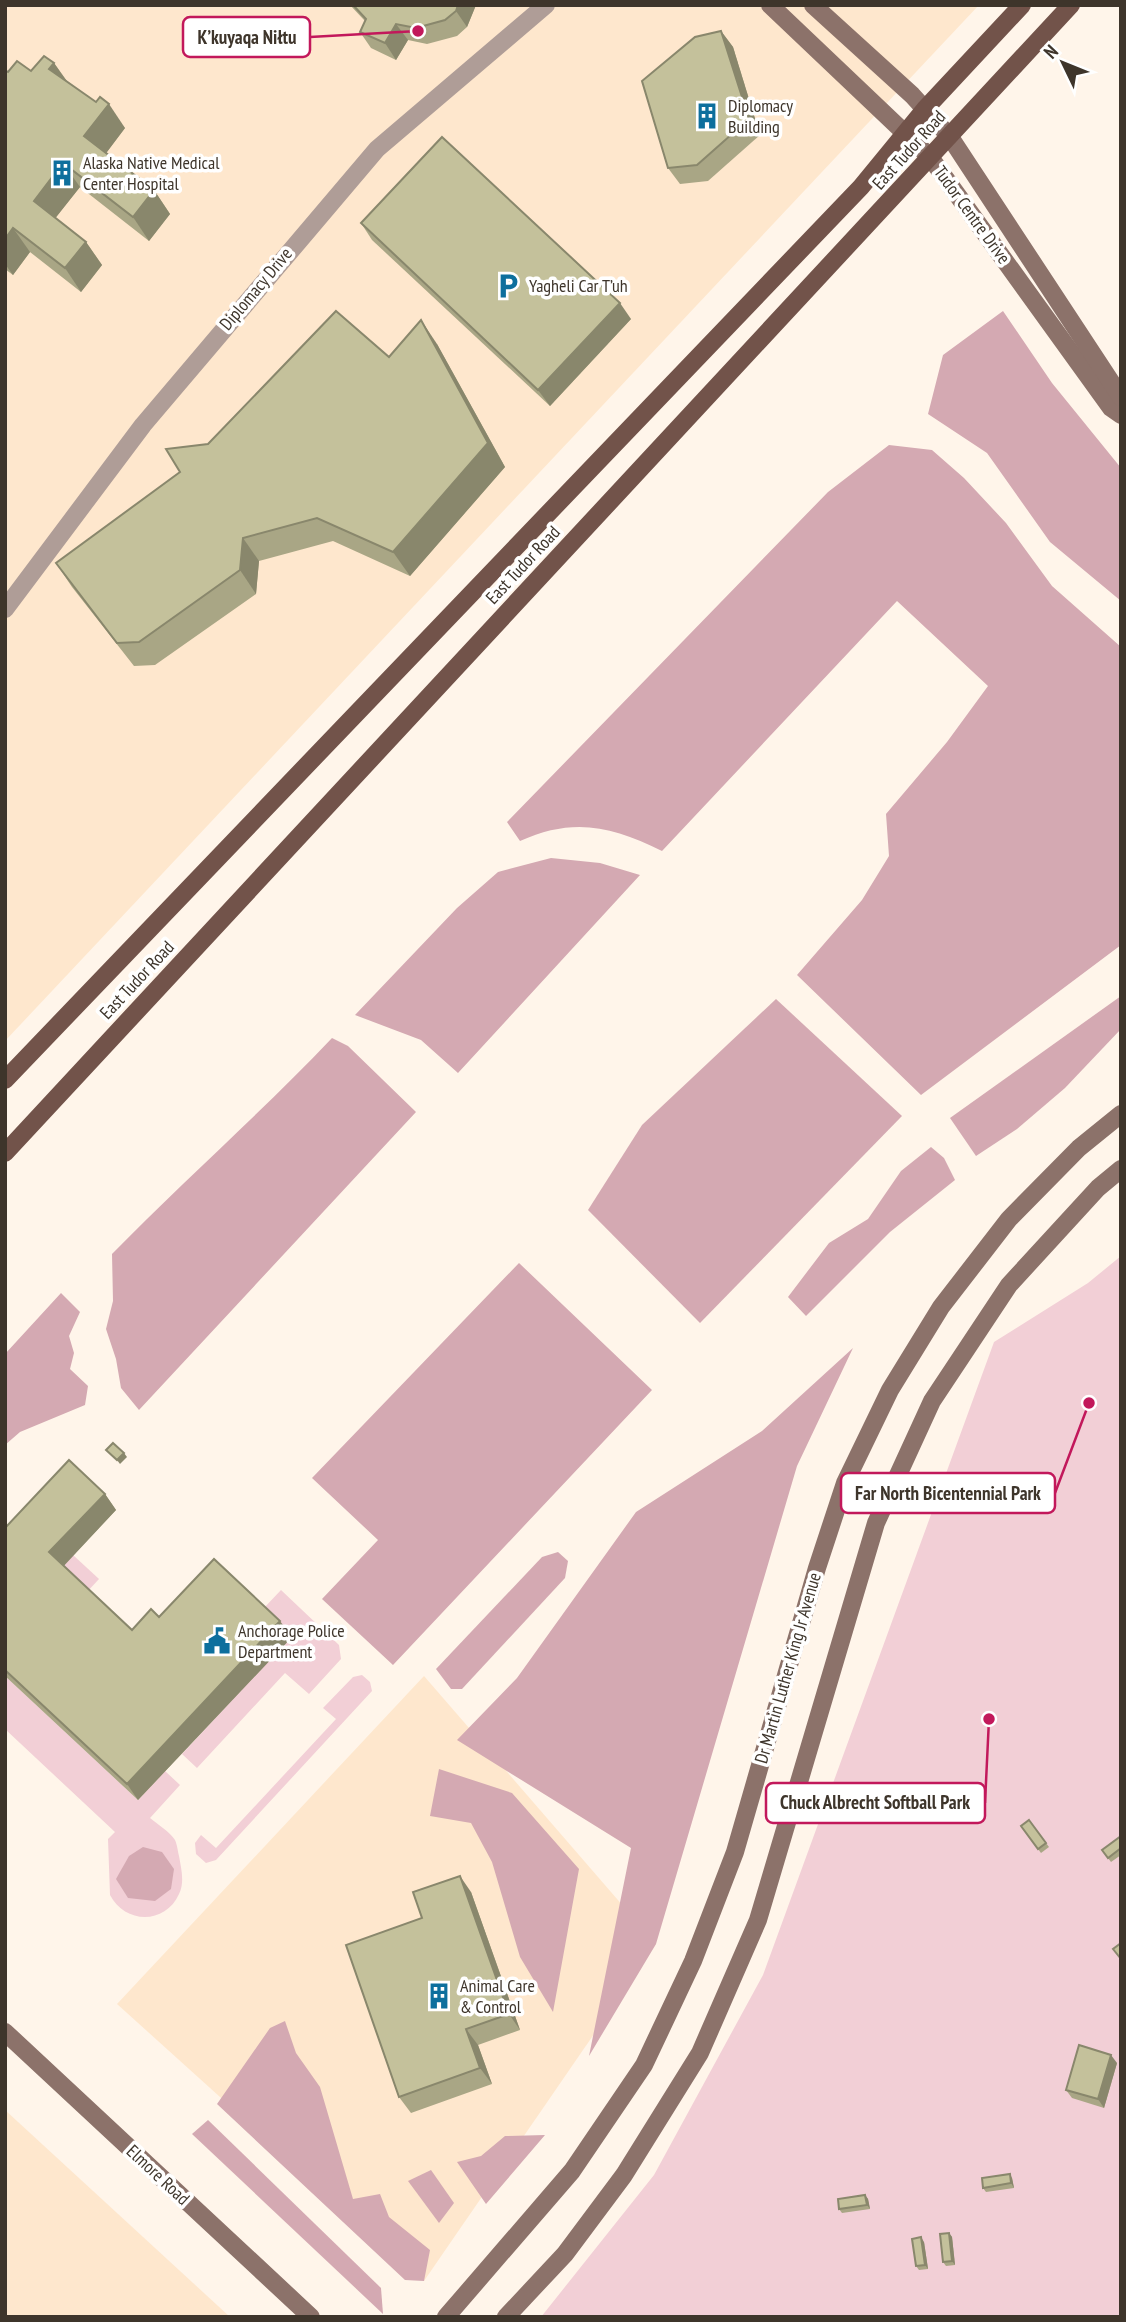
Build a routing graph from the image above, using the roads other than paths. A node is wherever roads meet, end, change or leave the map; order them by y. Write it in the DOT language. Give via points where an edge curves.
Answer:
graph roads {
  1 [pos="546,5"];
  2 [pos="770,5"];
  3 [pos="813,5"];
  4 [pos="1022,5"];
  5 [pos="1070,5"];
  6 [pos="925,109"];
  7 [pos="906,134"];
  8 [pos="950,137"];
  9 [pos="930,157"];
  10 [pos="1121,397"];
  11 [pos="1121,415"];
  12 [pos="5,609"];
  13 [pos="6,1077"];
  14 [pos="1121,1114"];
  15 [pos="5,1153"];
  16 [pos="1121,1169"];
  17 [pos="5,2032"];
  18 [pos="565,2254"];
  19 [pos="311,2317"];
  20 [pos="446,2317"];
  21 [pos="506,2317"];
  22 [pos="521,2317"];
  1 -- 12 [label="street, Diplomacy Drive" via="377,149 166,396"];
  2 -- 7 [label="street, Tudor Centre Drive"];
  3 -- 6 [label="street, Tudor Centre Drive"];
  4 -- 6 [label="main road, East Tudor Road"];
  5 -- 8 [label="main road, East Tudor Road"];
  6 -- 7 [label="main road, East Tudor Road"];
  6 -- 8 [label="street, Tudor Centre Drive"];
  7 -- 9 [label="street, Tudor Centre Drive"];
  7 -- 13 [label="main road, East Tudor Road" via="842,207"];
  8 -- 9 [label="main road, East Tudor Road"];
  8 -- 10 [label="street, Tudor Centre Drive"];
  9 -- 11 [label="street, Tudor Centre Drive" via="1111,408"];
  9 -- 15 [label="main road, East Tudor Road"];
  14 -- 20 [label="street, Dr Martin Luther King Jr Avenue" via="1079,1148 1009,1219 941,1307 890,1390 845,1483 735,1852 693,1961 645,2065 572,2171"];
  16 -- 18 [label="street" via="1009,1285 932,1401 876,1523 758,1920 700,2053 624,2175"];
  17 -- 19 [label="street, Elmore Road"];
  18 -- 21 [label="street"];
  18 -- 22 [label="street"];
}
